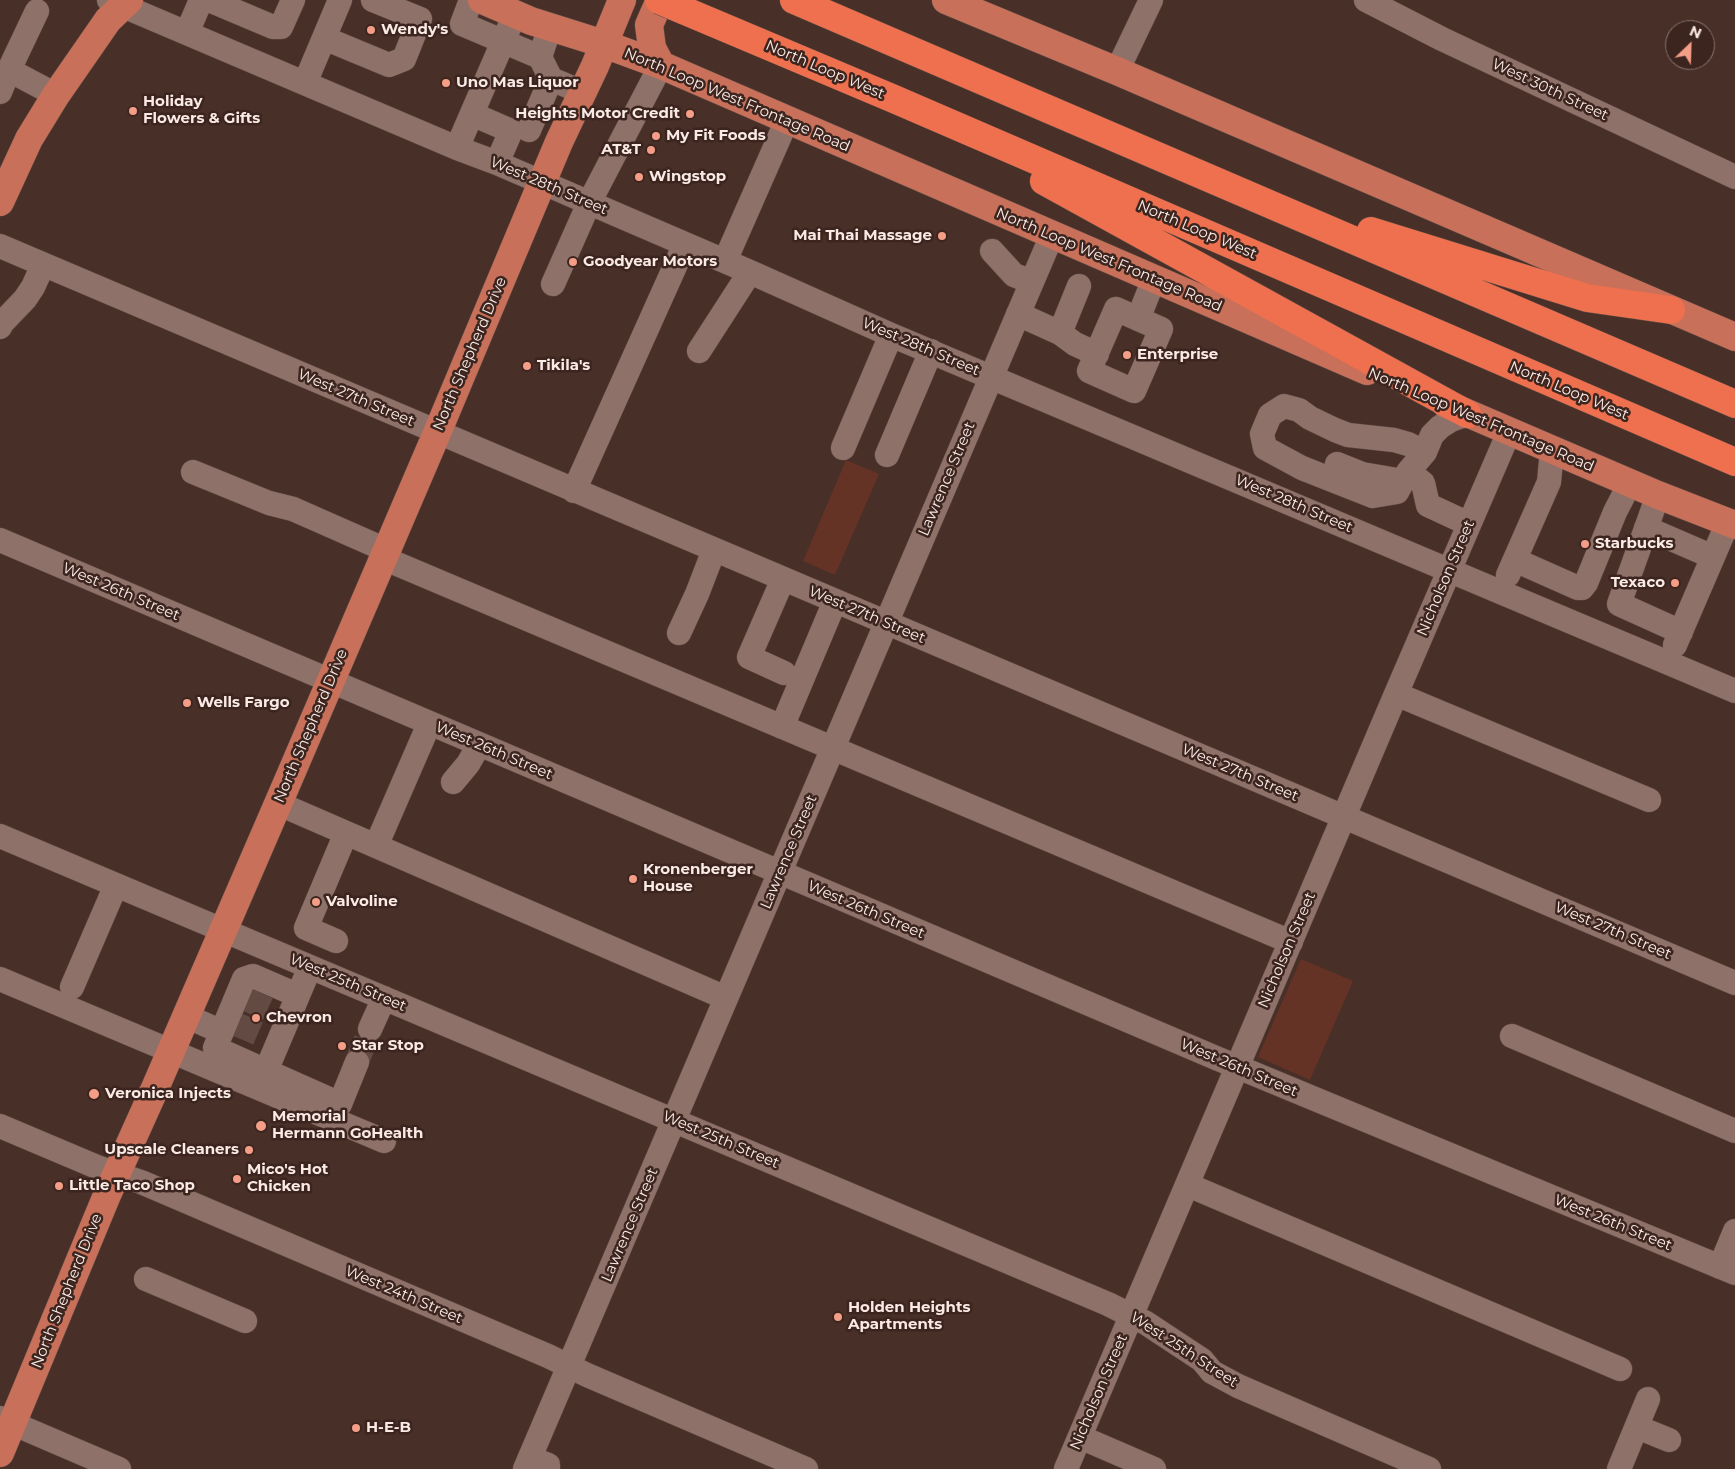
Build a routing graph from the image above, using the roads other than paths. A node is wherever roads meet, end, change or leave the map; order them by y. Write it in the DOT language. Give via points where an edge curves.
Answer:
graph roads {
  1 [pos="201,0"];
  2 [pos="209,0"];
  3 [pos="292,0"];
  4 [pos="340,0"];
  5 [pos="373,0"];
  6 [pos="471,0"];
  7 [pos="482,0"];
  8 [pos="622,0"];
  9 [pos="794,0"];
  10 [pos="946,0"];
  11 [pos="1151,0"];
  12 [pos="1366,0"];
  13 [pos="120,2"];
  14 [pos="667,3"];
  15 [pos="37,11"];
  16 [pos="515,14"];
  17 [pos="550,27"];
  18 [pos="187,33"];
  19 [pos="324,38"];
  20 [pos="504,42"];
  21 [pos="604,44"];
  22 [pos="540,57"];
  23 [pos="661,65"];
  24 [pos="1117,71"];
  25 [pos="551,80"];
  26 [pos="5,81"];
  27 [pos="305,83"];
  28 [pos="582,92"];
  29 [pos="56,95"];
  30 [pos="894,99"];
  31 [pos="472,114"];
  32 [pos="787,120"];
  33 [pos="520,130"];
  34 [pos="559,142"];
  35 [pos="457,148"];
  36 [pos="497,163"];
  37 [pos="1735,177"];
  38 [pos="542,184"];
  39 [pos="1231,188"];
  40 [pos="3,189"];
  41 [pos="589,203"];
  42 [pos="1052,235"];
  43 [pos="685,244"];
  44 [pos="0,246"];
  45 [pos="992,251"];
  46 [pos="725,261"];
  47 [pos="43,265"];
  48 [pos="750,272"];
  49 [pos="1154,279"];
  50 [pos="1032,282"];
  51 [pos="553,284"];
  52 [pos="1079,286"];
  53 [pos="1671,310"];
  54 [pos="1018,314"];
  55 [pos="1138,319"];
  56 [pos="0,327"];
  57 [pos="1060,333"];
  58 [pos="891,335"];
  59 [pos="1735,337"];
  60 [pos="700,351"];
  61 [pos="931,351"];
  62 [pos="1097,354"];
  63 [pos="992,376"];
  64 [pos="1735,404"];
  65 [pos="1467,414"];
  66 [pos="1509,432"];
  67 [pos="437,433"];
  68 [pos="843,448"];
  69 [pos="1552,450"];
  70 [pos="1425,452"];
  71 [pos="887,455"];
  72 [pos="1735,462"];
  73 [pos="193,472"];
  74 [pos="1406,476"];
  75 [pos="1630,483"];
  76 [pos="574,490"];
  77 [pos="1658,495"];
  78 [pos="1731,523"];
  79 [pos="1469,524"];
  80 [pos="1646,528"];
  81 [pos="0,540"];
  82 [pos="714,550"];
  83 [pos="384,554"];
  84 [pos="1713,557"];
  85 [pos="1514,560"];
  86 [pos="1449,570"];
  87 [pos="783,579"];
  88 [pos="1501,592"];
  89 [pos="835,601"];
  90 [pos="1632,610"];
  91 [pos="886,623"];
  92 [pos="1681,632"];
  93 [pos="679,633"];
  94 [pos="1619,642"];
  95 [pos="1668,663"];
  96 [pos="784,673"];
  97 [pos="330,682"];
  98 [pos="1735,691"];
  99 [pos="1396,694"];
  100 [pos="429,724"];
  101 [pos="782,727"];
  102 [pos="479,745"];
  103 [pos="833,748"];
  104 [pos="453,782"];
  105 [pos="1649,800"];
  106 [pos="277,803"];
  107 [pos="1344,816"];
  108 [pos="346,833"];
  109 [pos="0,836"];
  110 [pos="376,846"];
  111 [pos="780,873"];
  112 [pos="116,885"];
  113 [pos="223,929"];
  114 [pos="336,941"];
  115 [pos="1291,942"];
  116 [pos="310,967"];
  117 [pos="0,979"];
  118 [pos="1735,982"];
  119 [pos="72,987"];
  120 [pos="298,995"];
  121 [pos="384,998"];
  122 [pos="726,998"];
  123 [pos="186,1016"];
  124 [pos="228,1025"];
  125 [pos="370,1030"];
  126 [pos="1512,1036"];
  127 [pos="171,1051"];
  128 [pos="357,1062"];
  129 [pos="1237,1067"];
  130 [pos="266,1071"];
  131 [pos="674,1120"];
  132 [pos="0,1126"];
  133 [pos="1735,1131"];
  134 [pos="384,1141"];
  135 [pos="117,1173"];
  136 [pos="1188,1185"];
  137 [pos="1735,1231"];
  138 [pos="1728,1270"];
  139 [pos="146,1279"];
  140 [pos="1132,1315"];
  141 [pos="245,1321"];
  142 [pos="569,1366"];
  143 [pos="1620,1369"];
  144 [pos="1648,1399"];
  145 [pos="6,1420"];
  146 [pos="1637,1427"];
  147 [pos="1080,1437"];
  148 [pos="1669,1440"];
  149 [pos="0,1453"];
  150 [pos="535,1465"];
  151 [pos="119,1469"];
  152 [pos="806,1469"];
  153 [pos="1066,1469"];
  154 [pos="1154,1469"];
  155 [pos="1429,1469"];
  156 [pos="1619,1469"];
  1 -- 18 [label="street"];
  2 -- 3 [label="street" via="273,27 281,27"];
  4 -- 19 [label="street"];
  5 -- 19 [label="street" via="420,19 404,59 389,65"];
  6 -- 20 [label="street" via="462,24"];
  7 -- 16 [label="main road, North Loop West Frontage Road"];
  8 -- 21 [label="main road, North Shepherd Drive"];
  9 -- 39 [label="highway"];
  10 -- 24 [label="main road"];
  11 -- 24 [label="street"];
  12 -- 37 [label="street, West 30th Street"];
  13 -- 18 [label="street, West 28th Street"];
  13 -- 29 [label="main road"];
  14 -- 23 [label="main road" via="648,26 652,48"];
  14 -- 30 [label="highway, North Loop West"];
  15 -- 26 [label="street"];
  16 -- 17 [label="main road, North Loop West Frontage Road"];
  16 -- 20 [label="street"];
  17 -- 21 [label="main road, North Loop West Frontage Road"];
  17 -- 22 [label="street"];
  18 -- 27 [label="street, West 28th Street"];
  19 -- 27 [label="street"];
  20 -- 22 [label="street"];
  20 -- 31 [label="street"];
  21 -- 23 [label="main road, North Loop West Frontage Road"];
  21 -- 28 [label="main road, North Shepherd Drive"];
  22 -- 25 [label="street"];
  23 -- 32 [label="main road, North Loop West Frontage Road"];
  23 -- 41 [label="street"];
  24 -- 53 [label="main road"];
  25 -- 28 [label="street"];
  25 -- 33 [label="street"];
  26 -- 29 [label="street"];
  27 -- 35 [label="street, West 28th Street"];
  28 -- 34 [label="main road, North Shepherd Drive"];
  29 -- 40 [label="main road"];
  30 -- 65 [label="highway"];
  30 -- 72 [label="highway, North Loop West"];
  31 -- 33 [label="street"];
  31 -- 35 [label="street"];
  32 -- 42 [label="main road, North Loop West Frontage Road"];
  32 -- 46 [label="street"];
  33 -- 34 [label="street"];
  33 -- 36 [label="street"];
  34 -- 38 [label="main road, North Shepherd Drive"];
  35 -- 36 [label="street, West 28th Street"];
  36 -- 38 [label="street, West 28th Street"];
  38 -- 41 [label="street, West 28th Street"];
  38 -- 67 [label="main road, North Shepherd Drive"];
  39 -- 53 [label="highway" via="1587,298"];
  39 -- 64 [label="highway"];
  41 -- 43 [label="street, West 28th Street"];
  41 -- 51 [label="street"];
  42 -- 49 [label="main road, North Loop West Frontage Road"];
  42 -- 50 [label="street, Lawrence Street"];
  43 -- 46 [label="street, West 28th Street"];
  43 -- 76 [label="street"];
  44 -- 47 [label="street, West 27th Street"];
  45 -- 50 [label="street" via="1014,275"];
  46 -- 48 [label="street, West 28th Street"];
  47 -- 56 [label="street" via="25,299"];
  47 -- 67 [label="street, West 27th Street"];
  48 -- 58 [label="street, West 28th Street"];
  48 -- 60 [label="street"];
  49 -- 55 [label="street"];
  49 -- 65 [label="main road, North Loop West Frontage Road"];
  50 -- 54 [label="street, Lawrence Street"];
  52 -- 57 [label="street"];
  53 -- 59 [label="main road"];
  54 -- 57 [label="street"];
  54 -- 63 [label="street, Lawrence Street"];
  55 -- 62 [label="street" via="1116,309"];
  55 -- 62 [label="street" via="1161,329 1134,391 1089,371"];
  57 -- 62 [label="street"];
  58 -- 61 [label="street, West 28th Street"];
  58 -- 68 [label="street"];
  61 -- 63 [label="street, West 28th Street"];
  61 -- 71 [label="street"];
  63 -- 86 [label="street, West 28th Street"];
  63 -- 91 [label="street, Lawrence Street"];
  65 -- 66 [label="main road, North Loop West Frontage Road"];
  65 -- 70 [label="street" via="1440,427 1432,435"];
  66 -- 69 [label="main road, North Loop West Frontage Road"];
  66 -- 79 [label="street, Nicholson Street"];
  67 -- 76 [label="street, West 27th Street"];
  67 -- 83 [label="main road, North Shepherd Drive"];
  69 -- 75 [label="main road, North Loop West Frontage Road"];
  69 -- 85 [label="street" via="1549,482"];
  70 -- 74 [label="street"];
  70 -- 74 [label="street" via="1394,440 1348,435 1299,410 1284,406 1280,409 1273,429 1282,443 1362,474"];
  73 -- 83 [label="street" via="293,510"];
  74 -- 79 [label="street" via="1423,483 1428,506"];
  75 -- 77 [label="main road, North Loop West Frontage Road"];
  75 -- 85 [label="street" via="1582,588"];
  76 -- 82 [label="street, West 27th Street"];
  77 -- 78 [label="main road, North Loop West Frontage Road"];
  77 -- 80 [label="street"];
  78 -- 84 [label="street"];
  79 -- 86 [label="street, Nicholson Street"];
  80 -- 84 [label="street"];
  80 -- 90 [label="street" via="1619,604"];
  81 -- 97 [label="street, West 26th Street"];
  82 -- 87 [label="street, West 27th Street"];
  82 -- 93 [label="street"];
  83 -- 97 [label="main road, North Shepherd Drive"];
  83 -- 101 [label="street"];
  84 -- 92 [label="street"];
  85 -- 88 [label="street"];
  86 -- 88 [label="street, West 28th Street"];
  86 -- 99 [label="street, Nicholson Street"];
  87 -- 89 [label="street, West 27th Street"];
  87 -- 96 [label="street" via="749,657"];
  88 -- 94 [label="street, West 28th Street"];
  89 -- 91 [label="street, West 27th Street"];
  89 -- 101 [label="street"];
  90 -- 92 [label="street"];
  90 -- 94 [label="street"];
  91 -- 103 [label="street, Lawrence Street"];
  91 -- 107 [label="street, West 27th Street"];
  92 -- 95 [label="street"];
  94 -- 95 [label="street, West 28th Street"];
  95 -- 98 [label="street, West 28th Street"];
  97 -- 100 [label="street, West 26th Street"];
  97 -- 106 [label="main road, North Shepherd Drive"];
  99 -- 105 [label="street"];
  99 -- 107 [label="street, Nicholson Street"];
  100 -- 102 [label="street, West 26th Street"];
  100 -- 110 [label="street"];
  101 -- 103 [label="street"];
  102 -- 104 [label="street"];
  102 -- 111 [label="street, West 26th Street"];
  103 -- 111 [label="street, Lawrence Street"];
  103 -- 115 [label="street"];
  106 -- 108 [label="street"];
  106 -- 113 [label="main road, North Shepherd Drive"];
  107 -- 115 [label="street, Nicholson Street"];
  107 -- 118 [label="street, West 27th Street"];
  108 -- 110 [label="street"];
  108 -- 114 [label="street" via="306,928"];
  109 -- 112 [label="street, West 25th Street"];
  110 -- 122 [label="street"];
  111 -- 122 [label="street, Lawrence Street"];
  111 -- 129 [label="street, West 26th Street"];
  112 -- 113 [label="street, West 25th Street"];
  112 -- 119 [label="street"];
  113 -- 116 [label="street, West 25th Street"];
  113 -- 123 [label="main road, North Shepherd Drive"];
  115 -- 129 [label="street, Nicholson Street"];
  116 -- 120 [label="street"];
  116 -- 121 [label="street, West 25th Street"];
  117 -- 127 [label="street"];
  120 -- 124 [label="street" via="253,976 244,979 242,997"];
  120 -- 130 [label="street" via="282,1015 272,1040"];
  121 -- 125 [label="street"];
  121 -- 131 [label="street, West 25th Street"];
  122 -- 131 [label="street, Lawrence Street"];
  123 -- 124 [label="street"];
  123 -- 127 [label="main road, North Shepherd Drive"];
  124 -- 130 [label="street" via="215,1048"];
  126 -- 133 [label="street"];
  127 -- 134 [label="street"];
  127 -- 135 [label="main road, North Shepherd Drive"];
  128 -- 130 [label="street" via="340,1104"];
  129 -- 136 [label="street, Nicholson Street"];
  129 -- 138 [label="street, West 26th Street"];
  131 -- 140 [label="street, West 25th Street"];
  131 -- 142 [label="street, Lawrence Street"];
  132 -- 135 [label="street, West 24th Street"];
  135 -- 142 [label="street, West 24th Street"];
  135 -- 145 [label="main road, North Shepherd Drive"];
  136 -- 140 [label="street, Nicholson Street"];
  136 -- 143 [label="street"];
  137 -- 138 [label="street"];
  139 -- 141 [label="street"];
  140 -- 147 [label="street, Nicholson Street"];
  140 -- 155 [label="street, West 25th Street" via="1202,1360 1212,1372 1238,1386"];
  142 -- 150 [label="street, Lawrence Street"];
  142 -- 152 [label="street, West 24th Street"];
  144 -- 146 [label="street"];
  145 -- 149 [label="main road, North Shepherd Drive"];
  145 -- 151 [label="street"];
  146 -- 148 [label="street"];
  146 -- 156 [label="street"];
  147 -- 153 [label="street, Nicholson Street"];
  147 -- 154 [label="street"];
}
